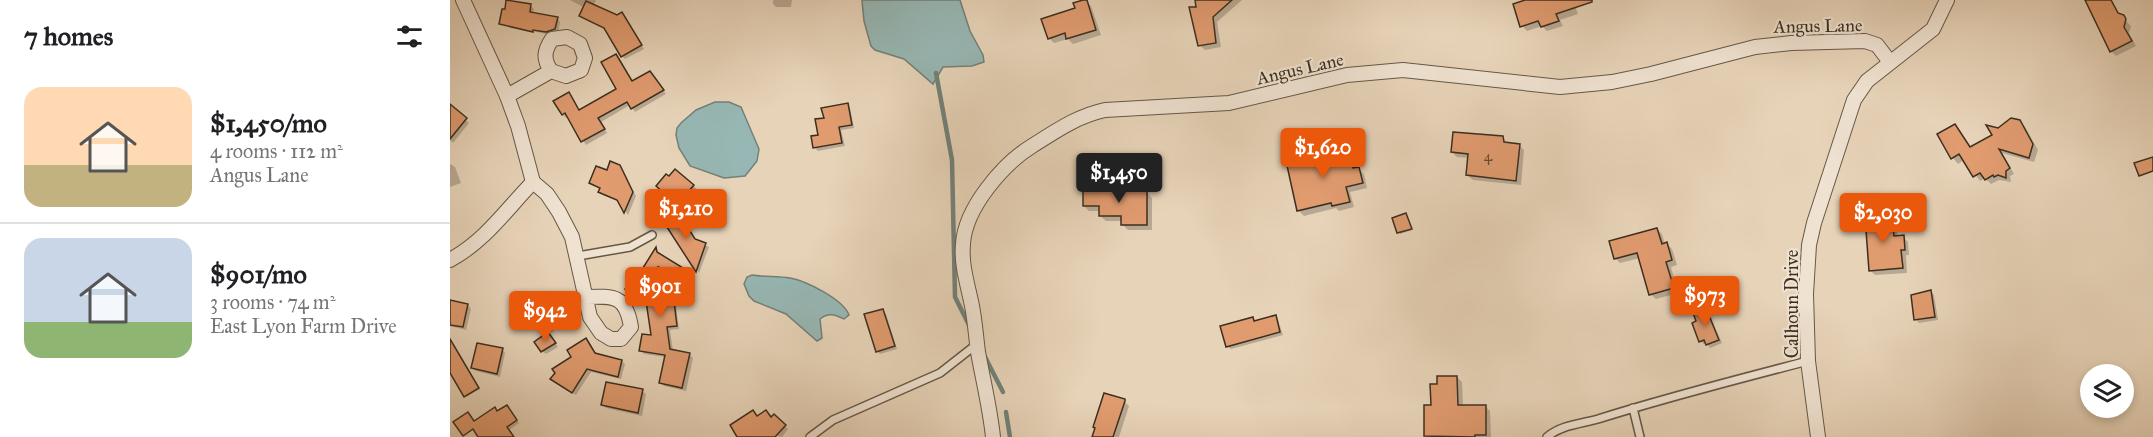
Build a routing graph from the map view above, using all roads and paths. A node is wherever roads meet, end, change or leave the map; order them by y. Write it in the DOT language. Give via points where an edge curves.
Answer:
graph roads {
  1 [pos="463,0"];
  2 [pos="1947,0"];
  3 [pos="1890,62"];
  4 [pos="551,71"];
  5 [pos="507,96"];
  6 [pos="533,182"];
  7 [pos="652,235"];
  8 [pos="578,256"];
  9 [pos="450,260"];
  10 [pos="585,297"];
  11 [pos="977,344"];
  12 [pos="1808,361"];
  13 [pos="1633,408"];
  14 [pos="810,437"];
  15 [pos="993,437"];
  16 [pos="1547,437"];
  17 [pos="1640,437"];
  18 [pos="1818,437"];
  1 -- 5 [label="street"];
  2 -- 3 [label="street, Calhoun Drive" via="1933,29"];
  3 -- 11 [label="street, Angus Lane" via="1877,45 1865,41 1791,43 1755,47 1652,74 1586,85 1560,87 1403,70 1347,75 1229,103 1087,114 1023,151 995,176 968,221 963,266"];
  3 -- 12 [label="street, Calhoun Drive" via="1854,100 1815,223 1807,267"];
  4 -- 5 [label="street"];
  5 -- 6 [label="street"];
  6 -- 8 [label="street" via="559,212"];
  6 -- 9 [label="street" via="495,226 469,250"];
  7 -- 8 [label="lane" via="630,247"];
  8 -- 10 [label="street"];
  11 -- 14 [label="lane" via="940,374 833,420"];
  11 -- 15 [label="street, Angus Lane"];
  12 -- 13 [label="lane"];
  12 -- 18 [label="street, Calhoun Drive"];
  13 -- 16 [label="lane" via="1558,429"];
  13 -- 17 [label="lane"];
}
